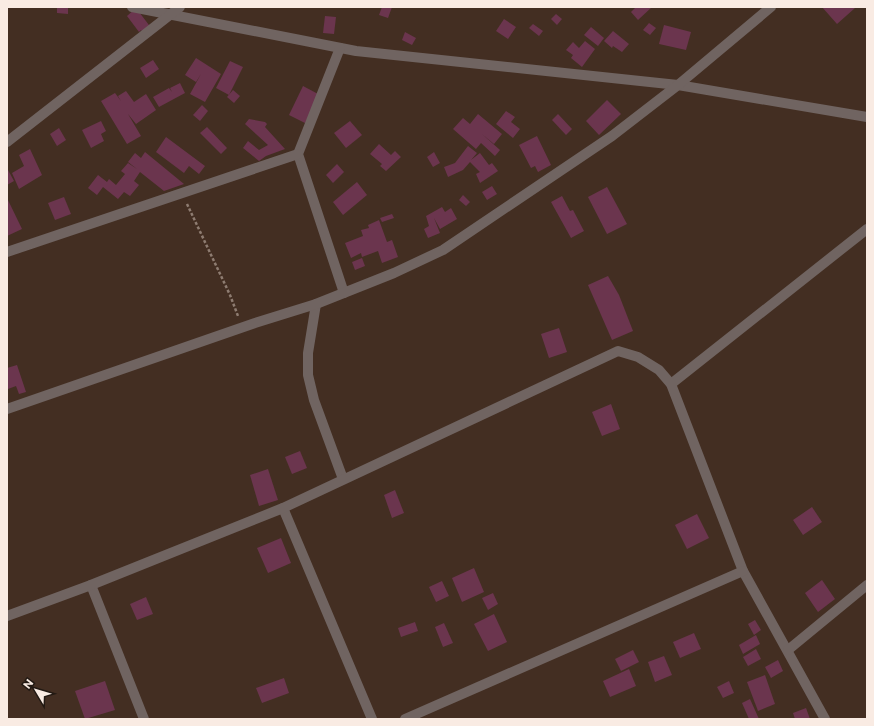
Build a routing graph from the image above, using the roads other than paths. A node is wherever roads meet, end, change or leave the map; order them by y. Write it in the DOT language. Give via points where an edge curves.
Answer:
graph roads {
  1 [pos="132,7"];
  2 [pos="180,7"];
  3 [pos="771,7"];
  4 [pos="172,14"];
  5 [pos="340,48"];
  6 [pos="678,86"];
  7 [pos="867,117"];
  8 [pos="7,142"];
  9 [pos="298,154"];
  10 [pos="867,229"];
  11 [pos="7,252"];
  12 [pos="344,293"];
  13 [pos="316,304"];
  14 [pos="671,384"];
  15 [pos="7,409"];
  16 [pos="343,479"];
  17 [pos="283,508"];
  18 [pos="743,571"];
  19 [pos="91,585"];
  20 [pos="867,585"];
  21 [pos="7,616"];
  22 [pos="788,650"];
  23 [pos="822,717"];
  24 [pos="144,719"];
  25 [pos="372,719"];
  26 [pos="405,719"];
  1 -- 4 [label="street"];
  2 -- 4 [label="street"];
  3 -- 6 [label="street"];
  4 -- 5 [label="street"];
  4 -- 8 [label="street"];
  5 -- 6 [label="street"];
  5 -- 9 [label="street"];
  6 -- 7 [label="street"];
  6 -- 12 [label="street" via="612,136 443,250"];
  9 -- 11 [label="street"];
  9 -- 12 [label="street"];
  10 -- 14 [label="street"];
  12 -- 13 [label="street"];
  13 -- 15 [label="street"];
  13 -- 16 [label="street" via="308,353 308,375 314,400"];
  14 -- 16 [label="street" via="659,370 638,357 618,351"];
  14 -- 18 [label="street"];
  16 -- 17 [label="street"];
  17 -- 19 [label="street"];
  17 -- 25 [label="street"];
  18 -- 22 [label="street"];
  18 -- 26 [label="street"];
  19 -- 21 [label="street"];
  19 -- 24 [label="street"];
  20 -- 22 [label="street"];
  22 -- 23 [label="street"];
}
